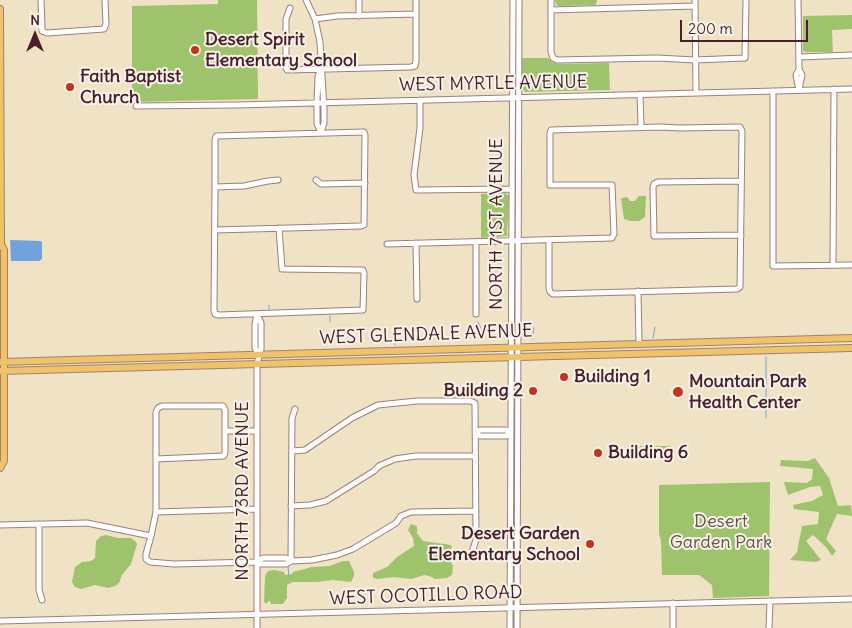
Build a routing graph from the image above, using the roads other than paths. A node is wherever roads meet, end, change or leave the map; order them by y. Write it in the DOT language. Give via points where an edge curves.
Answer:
graph roads {
  1 [pos="41,0"];
  2 [pos="105,0"];
  3 [pos="306,0"];
  4 [pos="359,0"];
  5 [pos="416,0"];
  6 [pos="512,0"];
  7 [pos="519,0"];
  8 [pos="551,0"];
  9 [pos="601,0"];
  10 [pos="746,0"];
  11 [pos="798,0"];
  12 [pos="695,3"];
  13 [pos="290,8"];
  14 [pos="601,8"];
  15 [pos="0,9"];
  16 [pos="551,10"];
  17 [pos="416,14"];
  18 [pos="359,16"];
  19 [pos="315,20"];
  20 [pos="852,55"];
  21 [pos="799,57"];
  22 [pos="695,60"];
  23 [pos="320,70"];
  24 [pos="852,88"];
  25 [pos="834,89"];
  26 [pos="799,90"];
  27 [pos="773,91"];
  28 [pos="696,93"];
  29 [pos="640,94"];
  30 [pos="512,98"];
  31 [pos="519,98"];
  32 [pos="420,100"];
  33 [pos="317,102"];
  34 [pos="324,102"];
  35 [pos="136,106"];
  36 [pos="1,109"];
  37 [pos="320,119"];
  38 [pos="640,127"];
  39 [pos="321,132"];
  40 [pos="1,178"];
  41 [pos="278,180"];
  42 [pos="316,180"];
  43 [pos="741,181"];
  44 [pos="365,183"];
  45 [pos="215,188"];
  46 [pos="511,189"];
  47 [pos="279,228"];
  48 [pos="214,230"];
  49 [pos="741,235"];
  50 [pos="549,240"];
  51 [pos="511,241"];
  52 [pos="517,241"];
  53 [pos="476,242"];
  54 [pos="416,243"];
  55 [pos="387,244"];
  56 [pos="0,245"];
  57 [pos="833,265"];
  58 [pos="852,265"];
  59 [pos="638,291"];
  60 [pos="417,299"];
  61 [pos="257,314"];
  62 [pos="476,314"];
  63 [pos="852,338"];
  64 [pos="712,342"];
  65 [pos="639,344"];
  66 [pos="514,347"];
  67 [pos="852,348"];
  68 [pos="712,351"];
  69 [pos="258,354"];
  70 [pos="513,357"];
  71 [pos="2,362"];
  72 [pos="257,364"];
  73 [pos="2,371"];
  74 [pos="295,409"];
  75 [pos="225,431"];
  76 [pos="256,431"];
  77 [pos="476,433"];
  78 [pos="510,433"];
  79 [pos="517,433"];
  80 [pos="292,451"];
  81 [pos="476,456"];
  82 [pos="156,459"];
  83 [pos="0,468"];
  84 [pos="292,506"];
  85 [pos="256,509"];
  86 [pos="476,511"];
  87 [pos="156,512"];
  88 [pos="39,524"];
  89 [pos="0,525"];
  90 [pos="151,536"];
  91 [pos="473,549"];
  92 [pos="256,562"];
  93 [pos="291,562"];
  94 [pos="852,599"];
  95 [pos="42,600"];
  96 [pos="770,601"];
  97 [pos="673,604"];
  98 [pos="510,608"];
  99 [pos="517,608"];
  100 [pos="257,615"];
  101 [pos="0,621"];
  102 [pos="257,628"];
  103 [pos="510,628"];
  104 [pos="517,628"];
  105 [pos="673,628"];
  106 [pos="770,628"];
  1 -- 2 [label="street" via="42,31 47,33 104,29"];
  3 -- 19 [label="street"];
  4 -- 18 [label="street"];
  5 -- 17 [label="street"];
  6 -- 30 [label="street, NORTH 71ST AVENUE"];
  7 -- 31 [label="street, NORTH 71ST AVENUE"];
  8 -- 16 [label="street"];
  9 -- 14 [label="street"];
  10 -- 22 [label="street" via="745,58"];
  11 -- 21 [label="street"];
  12 -- 14 [label="street"];
  12 -- 22 [label="street"];
  13 -- 23 [label="street" via="286,19 286,68"];
  14 -- 16 [label="street"];
  15 -- 36 [label="main road"];
  16 -- 22 [label="street" via="553,58"];
  17 -- 18 [label="street"];
  17 -- 23 [label="street" via="415,66"];
  18 -- 19 [label="street"];
  19 -- 23 [label="street" via="320,42"];
  20 -- 21 [label="street"];
  21 -- 26 [label="street" via="802,75"];
  22 -- 28 [label="street"];
  23 -- 33 [label="street"];
  23 -- 34 [label="street"];
  24 -- 25 [label="street, WEST MYRTLE AVENUE"];
  25 -- 26 [label="street, WEST MYRTLE AVENUE"];
  25 -- 57 [label="street"];
  26 -- 27 [label="street, WEST MYRTLE AVENUE"];
  27 -- 28 [label="street, WEST MYRTLE AVENUE"];
  27 -- 57 [label="street" via="773,266"];
  28 -- 29 [label="street, WEST MYRTLE AVENUE"];
  29 -- 31 [label="street, WEST MYRTLE AVENUE"];
  29 -- 38 [label="street"];
  30 -- 31 [label="street, WEST MYRTLE AVENUE"];
  30 -- 32 [label="street, WEST MYRTLE AVENUE"];
  30 -- 46 [label="street, NORTH 71ST AVENUE"];
  31 -- 52 [label="street, NORTH 71ST AVENUE"];
  32 -- 34 [label="street, WEST MYRTLE AVENUE"];
  32 -- 46 [label="street" via="414,175 416,190"];
  33 -- 34 [label="street, WEST MYRTLE AVENUE"];
  33 -- 35 [label="street, WEST MYRTLE AVENUE"];
  33 -- 37 [label="street"];
  34 -- 37 [label="street"];
  36 -- 40 [label="main road"];
  37 -- 39 [label="street"];
  38 -- 43 [label="street" via="740,127"];
  38 -- 50 [label="street" via="551,130 550,185 612,185 614,234 612,238"];
  39 -- 44 [label="street" via="364,132"];
  39 -- 45 [label="street" via="216,136"];
  40 -- 56 [label="main road"];
  41 -- 45 [label="street"];
  42 -- 44 [label="street" via="321,184"];
  43 -- 49 [label="street"];
  43 -- 49 [label="street" via="654,184 654,236"];
  44 -- 47 [label="street" via="364,225"];
  45 -- 48 [label="street"];
  46 -- 51 [label="street, NORTH 71ST AVENUE"];
  47 -- 48 [label="street"];
  47 -- 61 [label="street" via="282,270 363,270 363,310"];
  48 -- 61 [label="street" via="215,314"];
  49 -- 59 [label="street" via="740,287"];
  50 -- 52 [label="street"];
  50 -- 59 [label="street" via="550,292 553,294"];
  51 -- 52 [label="street"];
  51 -- 53 [label="street"];
  51 -- 66 [label="street, NORTH 71ST AVENUE"];
  52 -- 66 [label="street, NORTH 71ST AVENUE"];
  53 -- 54 [label="street"];
  53 -- 62 [label="street"];
  54 -- 55 [label="street"];
  54 -- 60 [label="street"];
  56 -- 71 [label="main road" via="4,250"];
  57 -- 58 [label="street"];
  59 -- 65 [label="street"];
  61 -- 69 [label="street, NORTH 73RD AVENUE" via="261,330"];
  63 -- 64 [label="main road, WEST GLENDALE AVENUE"];
  64 -- 65 [label="main road, WEST GLENDALE AVENUE"];
  64 -- 68 [label="main road"];
  65 -- 66 [label="main road, WEST GLENDALE AVENUE"];
  66 -- 69 [label="main road, WEST GLENDALE AVENUE"];
  66 -- 70 [label="street, NORTH 71ST AVENUE"];
  67 -- 68 [label="main road, WEST GLENDALE AVENUE"];
  68 -- 70 [label="main road, WEST GLENDALE AVENUE"];
  69 -- 71 [label="main road, WEST GLENDALE AVENUE"];
  69 -- 72 [label="street, NORTH 73RD AVENUE"];
  70 -- 72 [label="main road, WEST GLENDALE AVENUE"];
  70 -- 78 [label="street, NORTH 71ST AVENUE"];
  70 -- 79 [label="street, NORTH 71ST AVENUE"];
  71 -- 73 [label="main road"];
  72 -- 73 [label="main road, WEST GLENDALE AVENUE"];
  72 -- 76 [label="street, NORTH 73RD AVENUE"];
  73 -- 83 [label="main road" via="4,461"];
  74 -- 80 [label="street"];
  75 -- 76 [label="street"];
  75 -- 82 [label="street" via="224,456"];
  75 -- 82 [label="street" via="223,406 162,406 156,412"];
  76 -- 85 [label="street, NORTH 73RD AVENUE"];
  77 -- 78 [label="street" via="480,436 506,436"];
  77 -- 80 [label="street" via="475,403 417,400 378,405 305,450"];
  77 -- 81 [label="street"];
  78 -- 79 [label="street"];
  78 -- 98 [label="street, NORTH 71ST AVENUE"];
  79 -- 99 [label="street, NORTH 71ST AVENUE"];
  80 -- 84 [label="street"];
  81 -- 84 [label="street" via="395,459 378,466 374,472 326,500"];
  81 -- 86 [label="street"];
  82 -- 87 [label="street"];
  84 -- 93 [label="street"];
  85 -- 87 [label="street"];
  85 -- 92 [label="street, NORTH 73RD AVENUE"];
  86 -- 91 [label="street"];
  86 -- 93 [label="street" via="411,512 348,551 320,559"];
  87 -- 90 [label="street"];
  88 -- 89 [label="street"];
  88 -- 90 [label="street" via="92,524"];
  88 -- 95 [label="street" via="39,590"];
  90 -- 92 [label="street" via="146,554 150,562"];
  92 -- 93 [label="street"];
  92 -- 100 [label="street, NORTH 73RD AVENUE"];
  94 -- 96 [label="street, WEST OCOTILLO ROAD"];
  96 -- 97 [label="street, WEST OCOTILLO ROAD"];
  96 -- 106 [label="street"];
  97 -- 99 [label="street, WEST OCOTILLO ROAD"];
  97 -- 105 [label="street"];
  98 -- 99 [label="street, WEST OCOTILLO ROAD"];
  98 -- 100 [label="street, WEST OCOTILLO ROAD"];
  98 -- 103 [label="street, NORTH 71ST AVENUE"];
  99 -- 104 [label="street, NORTH 71ST AVENUE"];
  100 -- 101 [label="street, WEST OCOTILLO ROAD"];
  100 -- 102 [label="street, NORTH 73RD AVENUE"];
}
